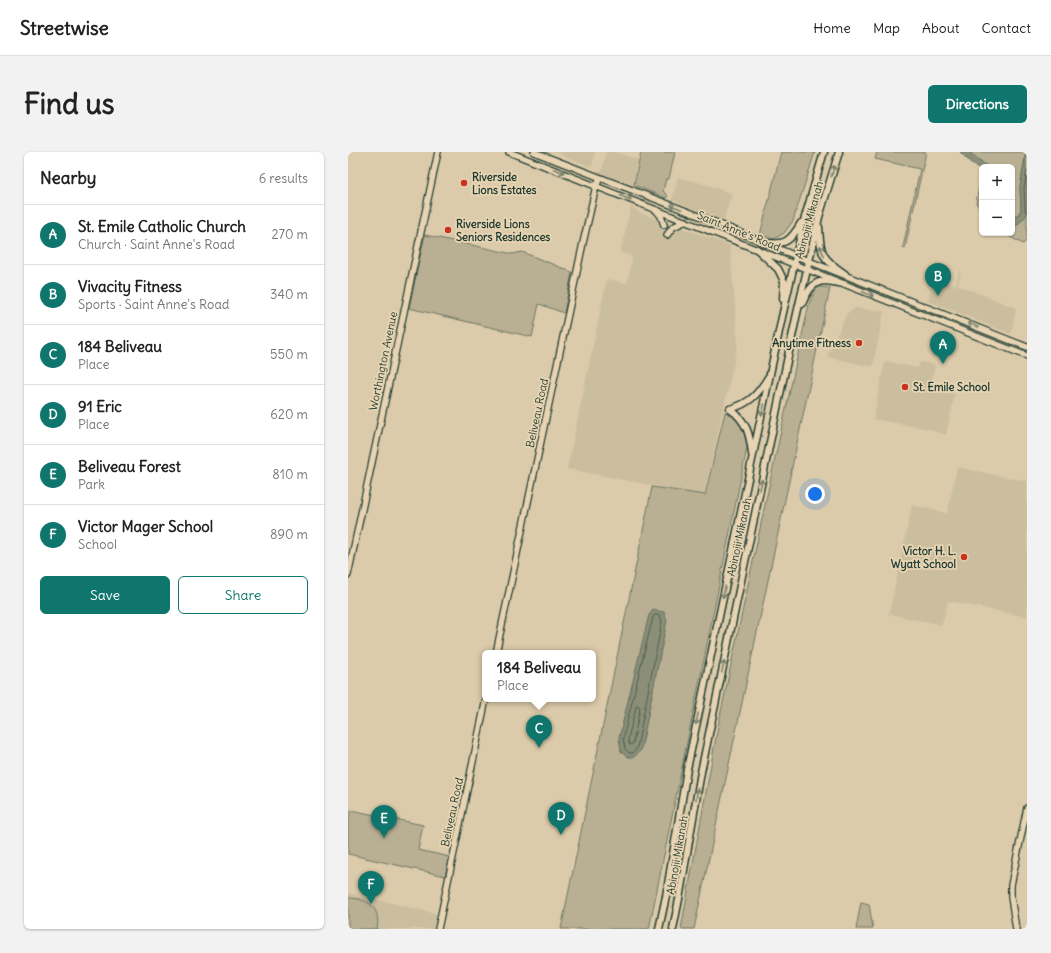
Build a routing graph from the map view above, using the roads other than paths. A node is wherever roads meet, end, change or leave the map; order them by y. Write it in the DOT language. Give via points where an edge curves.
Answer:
graph roads {
  1 [pos="438,152"];
  2 [pos="509,152"];
  3 [pos="534,152"];
  4 [pos="824,152"];
  5 [pos="839,152"];
  6 [pos="600,178"];
  7 [pos="596,186"];
  8 [pos="656,210"];
  9 [pos="805,217"];
  10 [pos="819,217"];
  11 [pos="686,221"];
  12 [pos="664,225"];
  13 [pos="667,235"];
  14 [pos="764,243"];
  15 [pos="757,249"];
  16 [pos="796,256"];
  17 [pos="809,261"];
  18 [pos="794,264"];
  19 [pos="807,269"];
  20 [pos="845,274"];
  21 [pos="844,284"];
  22 [pos="782,317"];
  23 [pos="796,318"];
  24 [pos="1009,340"];
  25 [pos="1027,347"];
  26 [pos="1006,348"];
  27 [pos="1027,356"];
  28 [pos="772,371"];
  29 [pos="752,459"];
  30 [pos="348,575"];
  31 [pos="497,650"];
  32 [pos="485,702"];
  33 [pos="1027,808"];
  34 [pos="438,929"];
  35 [pos="659,929"];
  36 [pos="673,929"];
  37 [pos="1016,929"];
  1 -- 30 [label="street, Worthington Avenue"];
  2 -- 7 [label="street, Saint Anne's Road, one-way"];
  3 -- 6 [label="street, Saint Anne's Road"];
  4 -- 9 [label="main road, Abinojii Mikanah"];
  10 -- 5 [label="main road, Abinojii Mikanah, one-way"];
  6 -- 7 [label="street, Beliveau Road"];
  14 -- 6 [label="street, Saint Anne's Road, one-way"];
  7 -- 8 [label="street, Saint Anne's Road, one-way"];
  7 -- 31 [label="street, Beliveau Road"];
  8 -- 11 [label="street, Saint Anne's Road"];
  8 -- 12 [label="street"];
  9 -- 14 [label="main road" via="790,239 777,244"];
  9 -- 16 [label="main road, Abinojii Mikanah"];
  10 -- 17 [label="main road, Abinojii Mikanah"];
  20 -- 10 [label="main road, one-way" via="825,258 820,246"];
  11 -- 13 [label="street" via="673,227"];
  11 -- 15 [label="street, Saint Anne's Road"];
  14 -- 16 [label="street, Saint Anne's Road"];
  15 -- 18 [label="street, Saint Anne's Road"];
  15 -- 22 [label="main road" via="778,268 784,281"];
  16 -- 17 [label="street, Saint Anne's Road"];
  16 -- 18 [label="main road, Abinojii Mikanah"];
  17 -- 19 [label="main road, Abinojii Mikanah"];
  17 -- 20 [label="street, Saint Anne's Road"];
  18 -- 19 [label="street, Saint Anne's Road"];
  18 -- 22 [label="main road, Abinojii Mikanah"];
  19 -- 21 [label="street, Saint Anne's Road"];
  19 -- 23 [label="main road, Abinojii Mikanah"];
  24 -- 20 [label="street, Saint Anne's Road, one-way"];
  21 -- 23 [label="main road" via="819,281 813,285 807,291"];
  21 -- 26 [label="street, Saint Anne's Road, one-way"];
  22 -- 28 [label="main road, Abinojii Mikanah"];
  36 -- 23 [label="main road, Abinojii Mikanah, one-way" via="701,772"];
  24 -- 25 [label="street, Saint Anne's Road"];
  24 -- 26 [label="street"];
  26 -- 27 [label="street, Saint Anne's Road"];
  28 -- 29 [label="main road, Abinojii Mikanah, one-way"];
  28 -- 29 [label="main road" via="759,392 748,402 730,409 744,422 750,440"];
  29 -- 35 [label="main road, Abinojii Mikanah, one-way" via="687,768"];
  32 -- 34 [label="street, Beliveau Road"];
  33 -- 37 [label="street" via="1011,885"];
}
